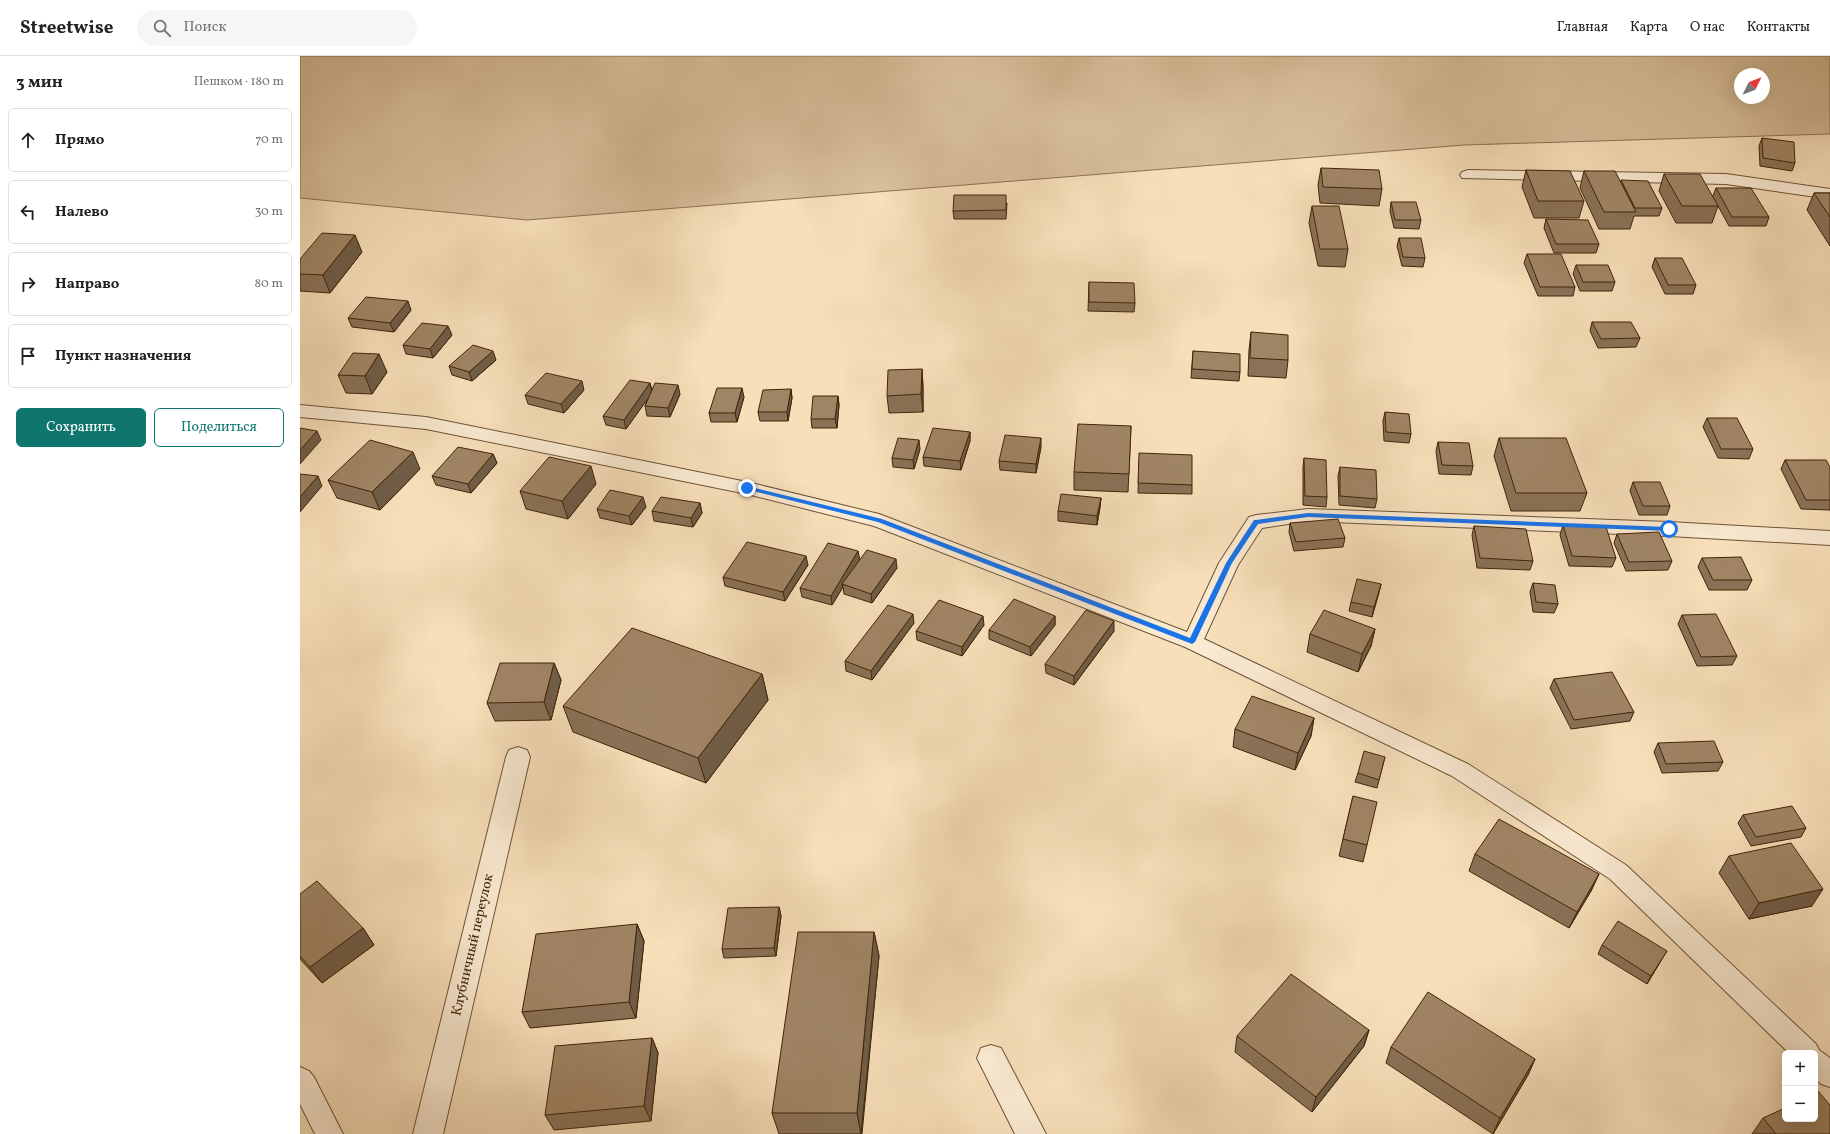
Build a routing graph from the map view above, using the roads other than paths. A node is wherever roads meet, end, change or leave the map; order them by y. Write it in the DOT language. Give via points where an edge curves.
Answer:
graph roads {
  1 [pos="1468,175"];
  2 [pos="1830,194"];
  3 [pos="300,410"];
  4 [pos="1830,538"];
  5 [pos="1192,642"];
  6 [pos="518,756"];
  7 [pos="1804,1050"];
  8 [pos="991,1058"];
  9 [pos="1818,1064"];
  10 [pos="1830,1075"];
  11 [pos="300,1080"];
  12 [pos="329,1134"];
  13 [pos="428,1134"];
  14 [pos="1031,1134"];
  1 -- 2 [label="street" via="1726,179"];
  3 -- 5 [label="lane" via="426,423 747,488 872,519"];
  4 -- 5 [label="lane" via="1308,515 1256,522 1229,563"];
  5 -- 7 [label="lane" via="1460,770 1618,872"];
  6 -- 13 [label="street, Клубничный переулок"];
  8 -- 14 [label="street"];
  9 -- 10 [label="lane"];
  11 -- 12 [label="lane"];
}
